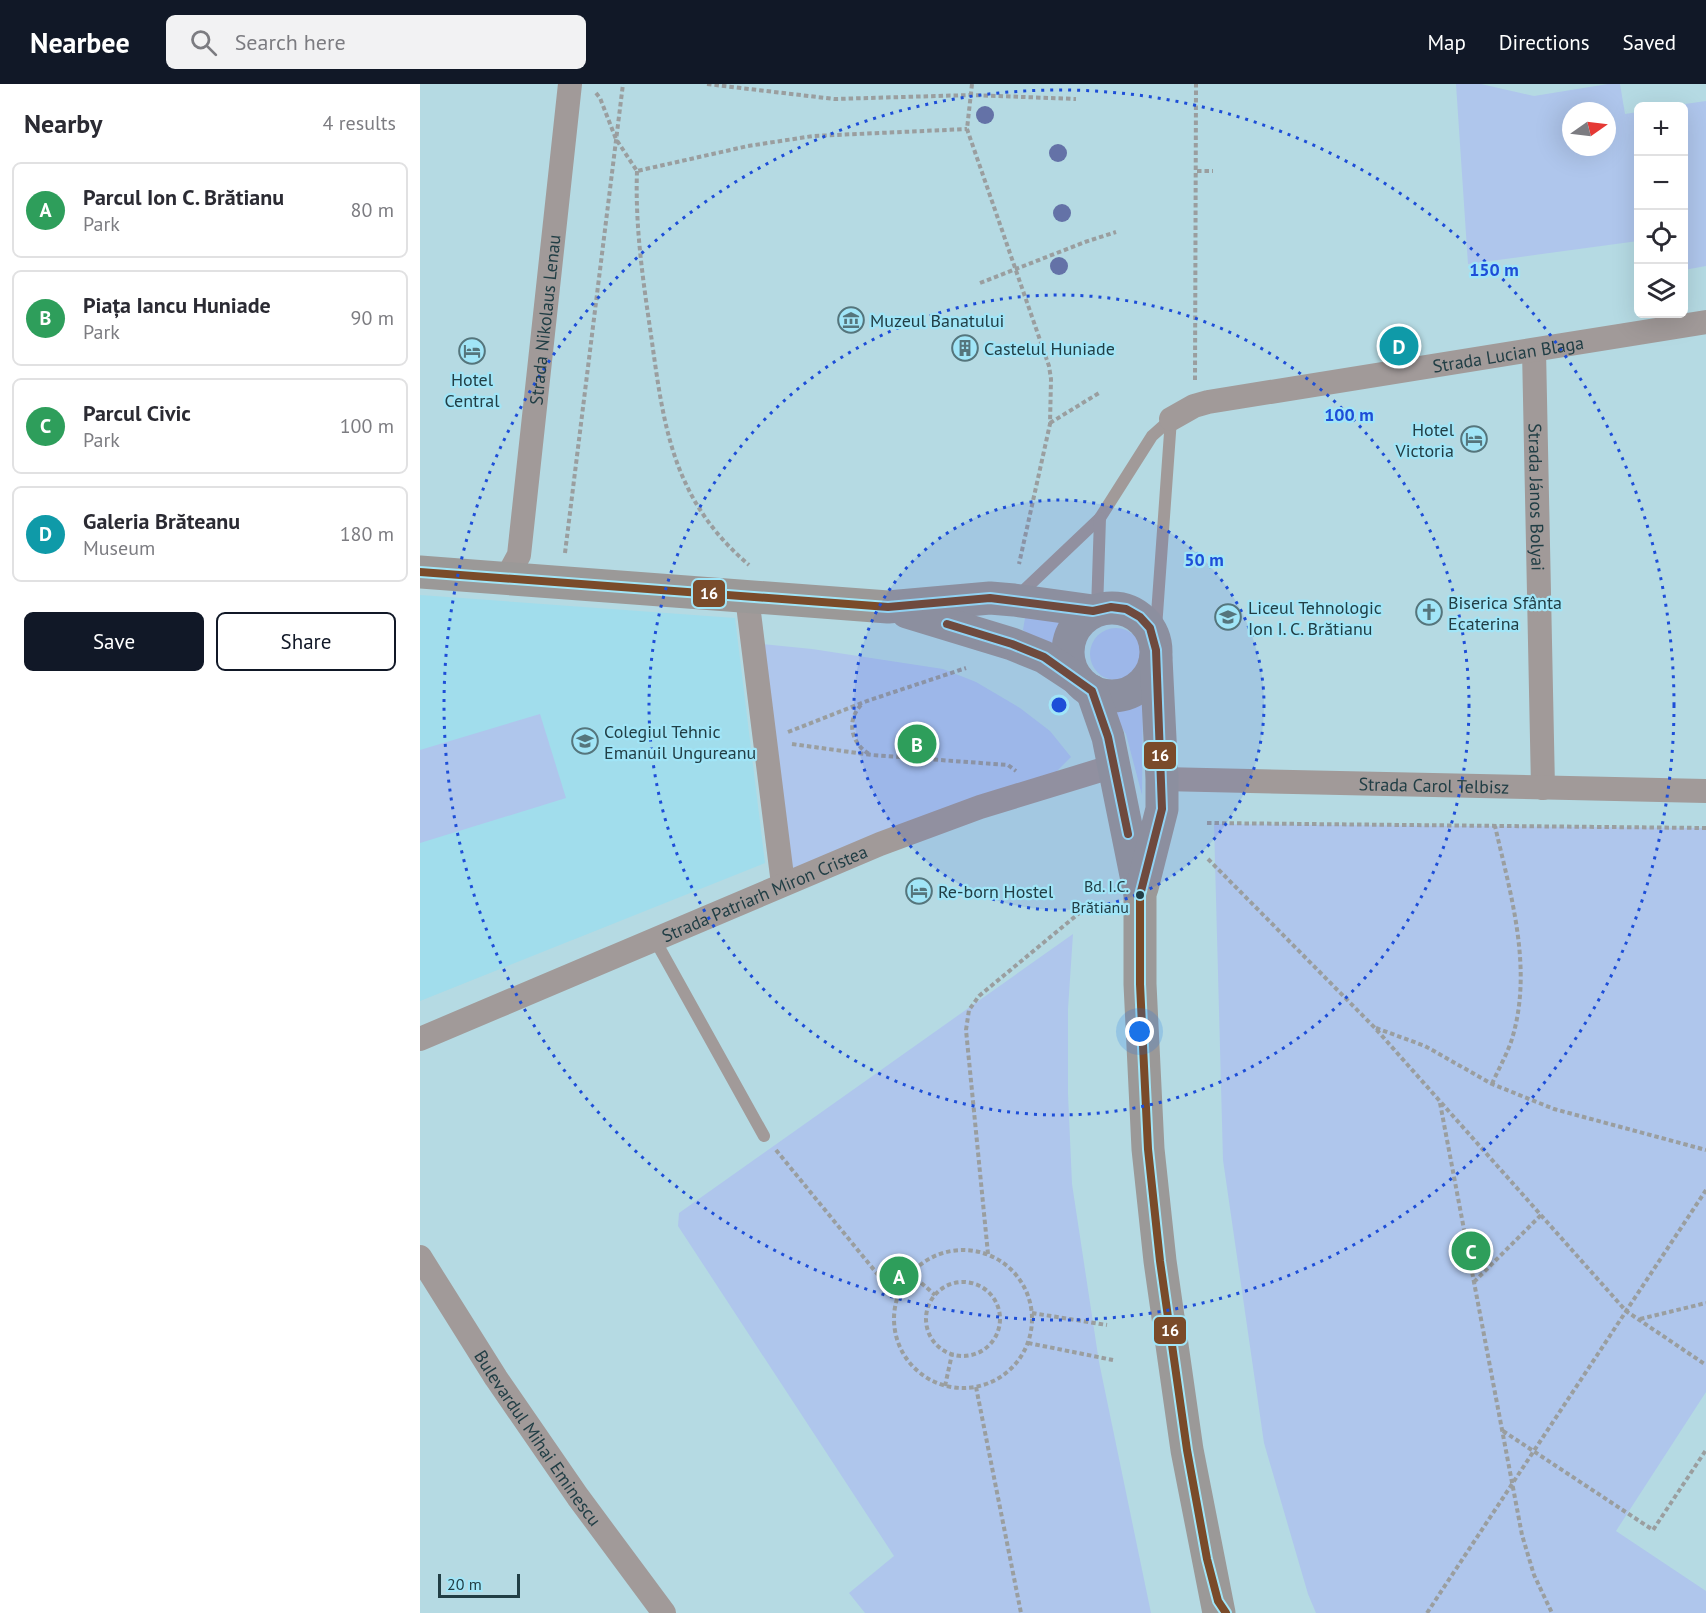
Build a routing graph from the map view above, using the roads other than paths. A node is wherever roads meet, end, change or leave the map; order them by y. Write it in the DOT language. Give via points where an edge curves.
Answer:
graph roads {
  1 [pos="570,84"];
  2 [pos="1706,322"];
  3 [pos="1534,350"];
  4 [pos="1171,419"];
  5 [pos="1101,518"];
  6 [pos="517,571"];
  7 [pos="420,572"];
  8 [pos="749,582"];
  9 [pos="1014,600"];
  10 [pos="888,607"];
  11 [pos="1095,610"];
  12 [pos="1156,650"];
  13 [pos="1084,685"];
  14 [pos="1114,766"];
  15 [pos="1162,779"];
  16 [pos="1543,788"];
  17 [pos="1706,791"];
  18 [pos="783,884"];
  19 [pos="1140,895"];
  20 [pos="656,940"];
  21 [pos="420,1039"];
  22 [pos="764,1136"];
  23 [pos="420,1257"];
  24 [pos="1221,1609"];
  25 [pos="664,1613"];
  1 -- 6 [label="street, Strada Nikolaus Lenau"];
  2 -- 3 [label="street, Strada Lucian Blaga"];
  3 -- 4 [label="street, Strada Lucian Blaga" via="1208,402"];
  3 -- 16 [label="street, Strada János Bolyai"];
  4 -- 5 [label="lane" via="1152,436"];
  4 -- 12 [label="lane"];
  5 -- 9 [label="lane"];
  5 -- 11 [label="lane"];
  6 -- 7 [label="street"];
  6 -- 8 [label="street"];
  8 -- 10 [label="street"];
  8 -- 18 [label="street"];
  9 -- 10 [label="street" via="990,598"];
  9 -- 11 [label="street"];
  10 -- 13 [label="street" via="1012,644 1044,657"];
  11 -- 12 [label="street" via="1112,607 1140,616 1150,628"];
  11 -- 13 [label="street" via="1080,620 1069,640 1069,663"];
  12 -- 13 [label="street" via="1152,671 1132,691 1105,696"];
  12 -- 15 [label="street"];
  13 -- 14 [label="street" via="1108,737"];
  14 -- 18 [label="street, Strada Patriarh Miron Cristea" via="980,807"];
  14 -- 19 [label="street"];
  15 -- 16 [label="street, Strada Carol Telbisz"];
  15 -- 19 [label="street" via="1161,809"];
  16 -- 17 [label="street, Strada Carol Telbisz"];
  18 -- 20 [label="street, Strada Patriarh Miron Cristea"];
  19 -- 24 [label="street" via="1148,1149 1160,1261 1187,1450"];
  20 -- 21 [label="street, Strada Patriarh Miron Cristea"];
  20 -- 22 [label="lane"];
  23 -- 25 [label="street, Bulevardul Mihai Eminescu" via="496,1378"];
}
